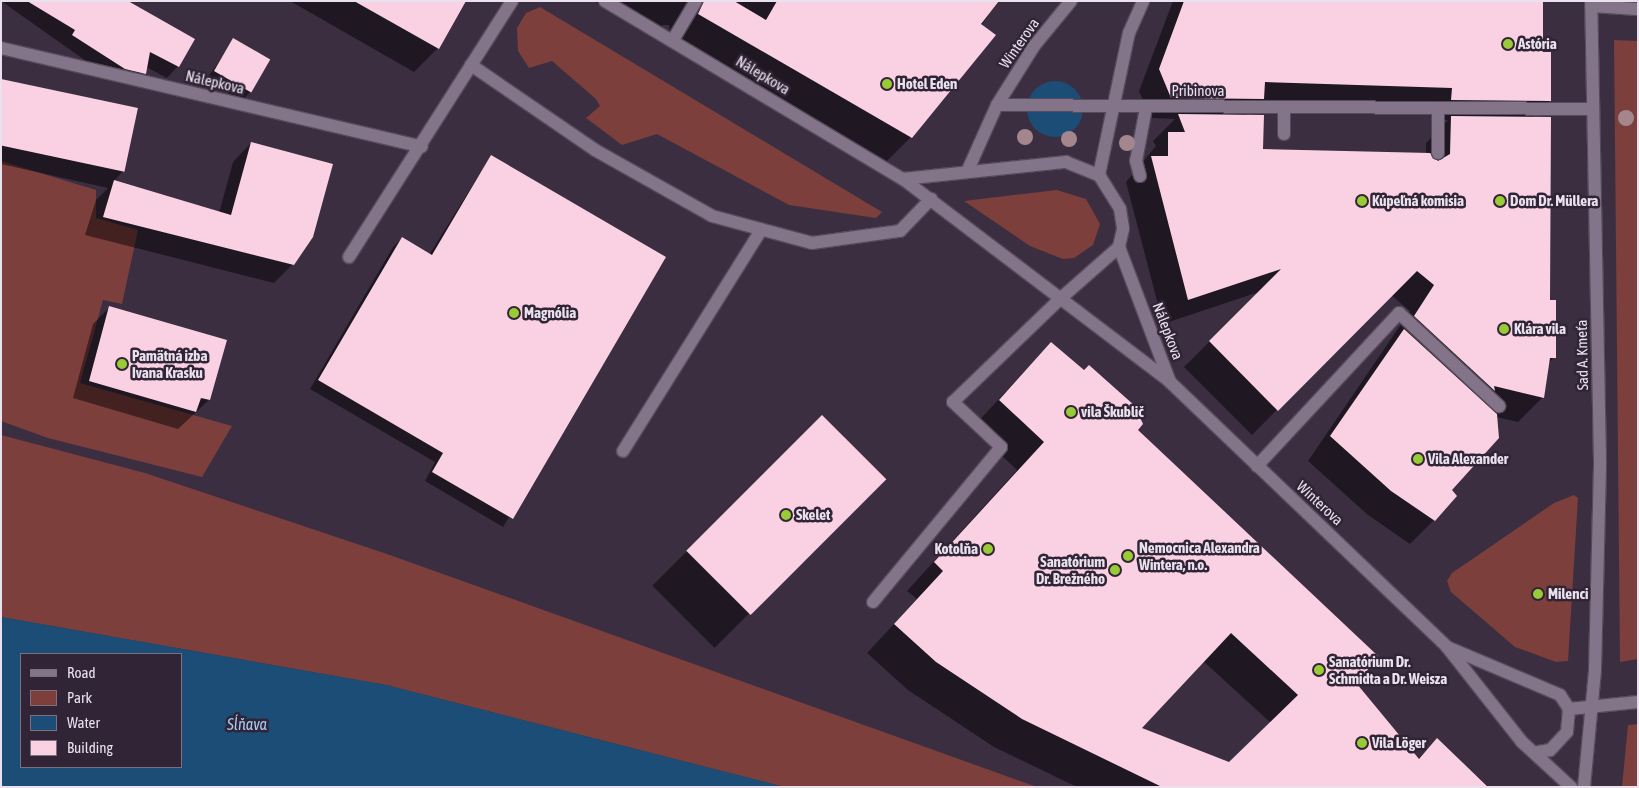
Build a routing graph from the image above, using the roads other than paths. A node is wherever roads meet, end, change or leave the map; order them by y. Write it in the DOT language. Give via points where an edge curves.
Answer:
graph roads {
  1 [pos="512,1"];
  2 [pos="605,1"];
  3 [pos="696,1"];
  4 [pos="1071,1"];
  5 [pos="1143,1"];
  6 [pos="1591,4"];
  7 [pos="1624,5"];
  8 [pos="1638,9"];
  9 [pos="673,40"];
  10 [pos="1,48"];
  11 [pos="471,65"];
  12 [pos="997,105"];
  13 [pos="1111,108"];
  14 [pos="1146,108"];
  15 [pos="1284,108"];
  16 [pos="1438,108"];
  17 [pos="1593,109"];
  18 [pos="1284,134"];
  19 [pos="422,147"];
  20 [pos="1438,154"];
  21 [pos="967,172"];
  22 [pos="1099,175"];
  23 [pos="1140,176"];
  24 [pos="903,179"];
  25 [pos="931,199"];
  26 [pos="761,230"];
  27 [pos="1119,247"];
  28 [pos="349,258"];
  29 [pos="1062,297"];
  30 [pos="1170,382"];
  31 [pos="1499,406"];
  32 [pos="623,451"];
  33 [pos="1257,466"];
  34 [pos="873,602"];
  35 [pos="1447,647"];
  36 [pos="1638,702"];
  37 [pos="1592,707"];
  38 [pos="1570,709"];
  39 [pos="1538,752"];
  40 [pos="1572,787"];
  41 [pos="1584,787"];
  1 -- 11 [label="street"];
  2 -- 9 [label="street, Nálepkova"];
  3 -- 9 [label="street"];
  4 -- 12 [label="street, Winterova" via="1034,46"];
  5 -- 13 [label="street" via="1129,33"];
  6 -- 7 [label="street"];
  6 -- 17 [label="street, Sad A. Kmeťa"];
  7 -- 8 [label="street"];
  9 -- 24 [label="street, Nálepkova"];
  10 -- 19 [label="street, Nálepkova"];
  11 -- 19 [label="street"];
  11 -- 26 [label="street" via="595,150 712,216"];
  12 -- 13 [label="street"];
  12 -- 21 [label="street, Winterova"];
  13 -- 14 [label="street, Pribinova"];
  13 -- 22 [label="street"];
  14 -- 15 [label="street, Pribinova"];
  14 -- 23 [label="street" via="1136,161"];
  15 -- 16 [label="street, Pribinova"];
  15 -- 18 [label="street"];
  16 -- 17 [label="street, Pribinova"];
  16 -- 20 [label="street"];
  17 -- 37 [label="street, Sad A. Kmeťa" via="1600,462"];
  19 -- 28 [label="street"];
  21 -- 22 [label="street" via="1066,162"];
  21 -- 24 [label="street"];
  22 -- 27 [label="street, Nálepkova" via="1120,209 1123,229"];
  24 -- 25 [label="street, Nálepkova"];
  25 -- 26 [label="street" via="900,231 812,243"];
  25 -- 29 [label="street, Nálepkova"];
  26 -- 32 [label="street"];
  27 -- 29 [label="street"];
  27 -- 30 [label="street, Nálepkova"];
  29 -- 30 [label="street, Nálepkova"];
  29 -- 34 [label="street" via="953,402 1001,447"];
  30 -- 33 [label="street, Winterova"];
  31 -- 33 [label="street" via="1399,313"];
  33 -- 35 [label="street, Winterova"];
  35 -- 38 [label="street, Winterova" via="1541,683 1560,695"];
  35 -- 39 [label="street, Winterova" via="1522,742"];
  36 -- 37 [label="street"];
  37 -- 38 [label="street"];
  37 -- 41 [label="street, Sad A. Kmeťa"];
  38 -- 39 [label="street" via="1571,721 1560,742"];
  39 -- 40 [label="street"];
}
